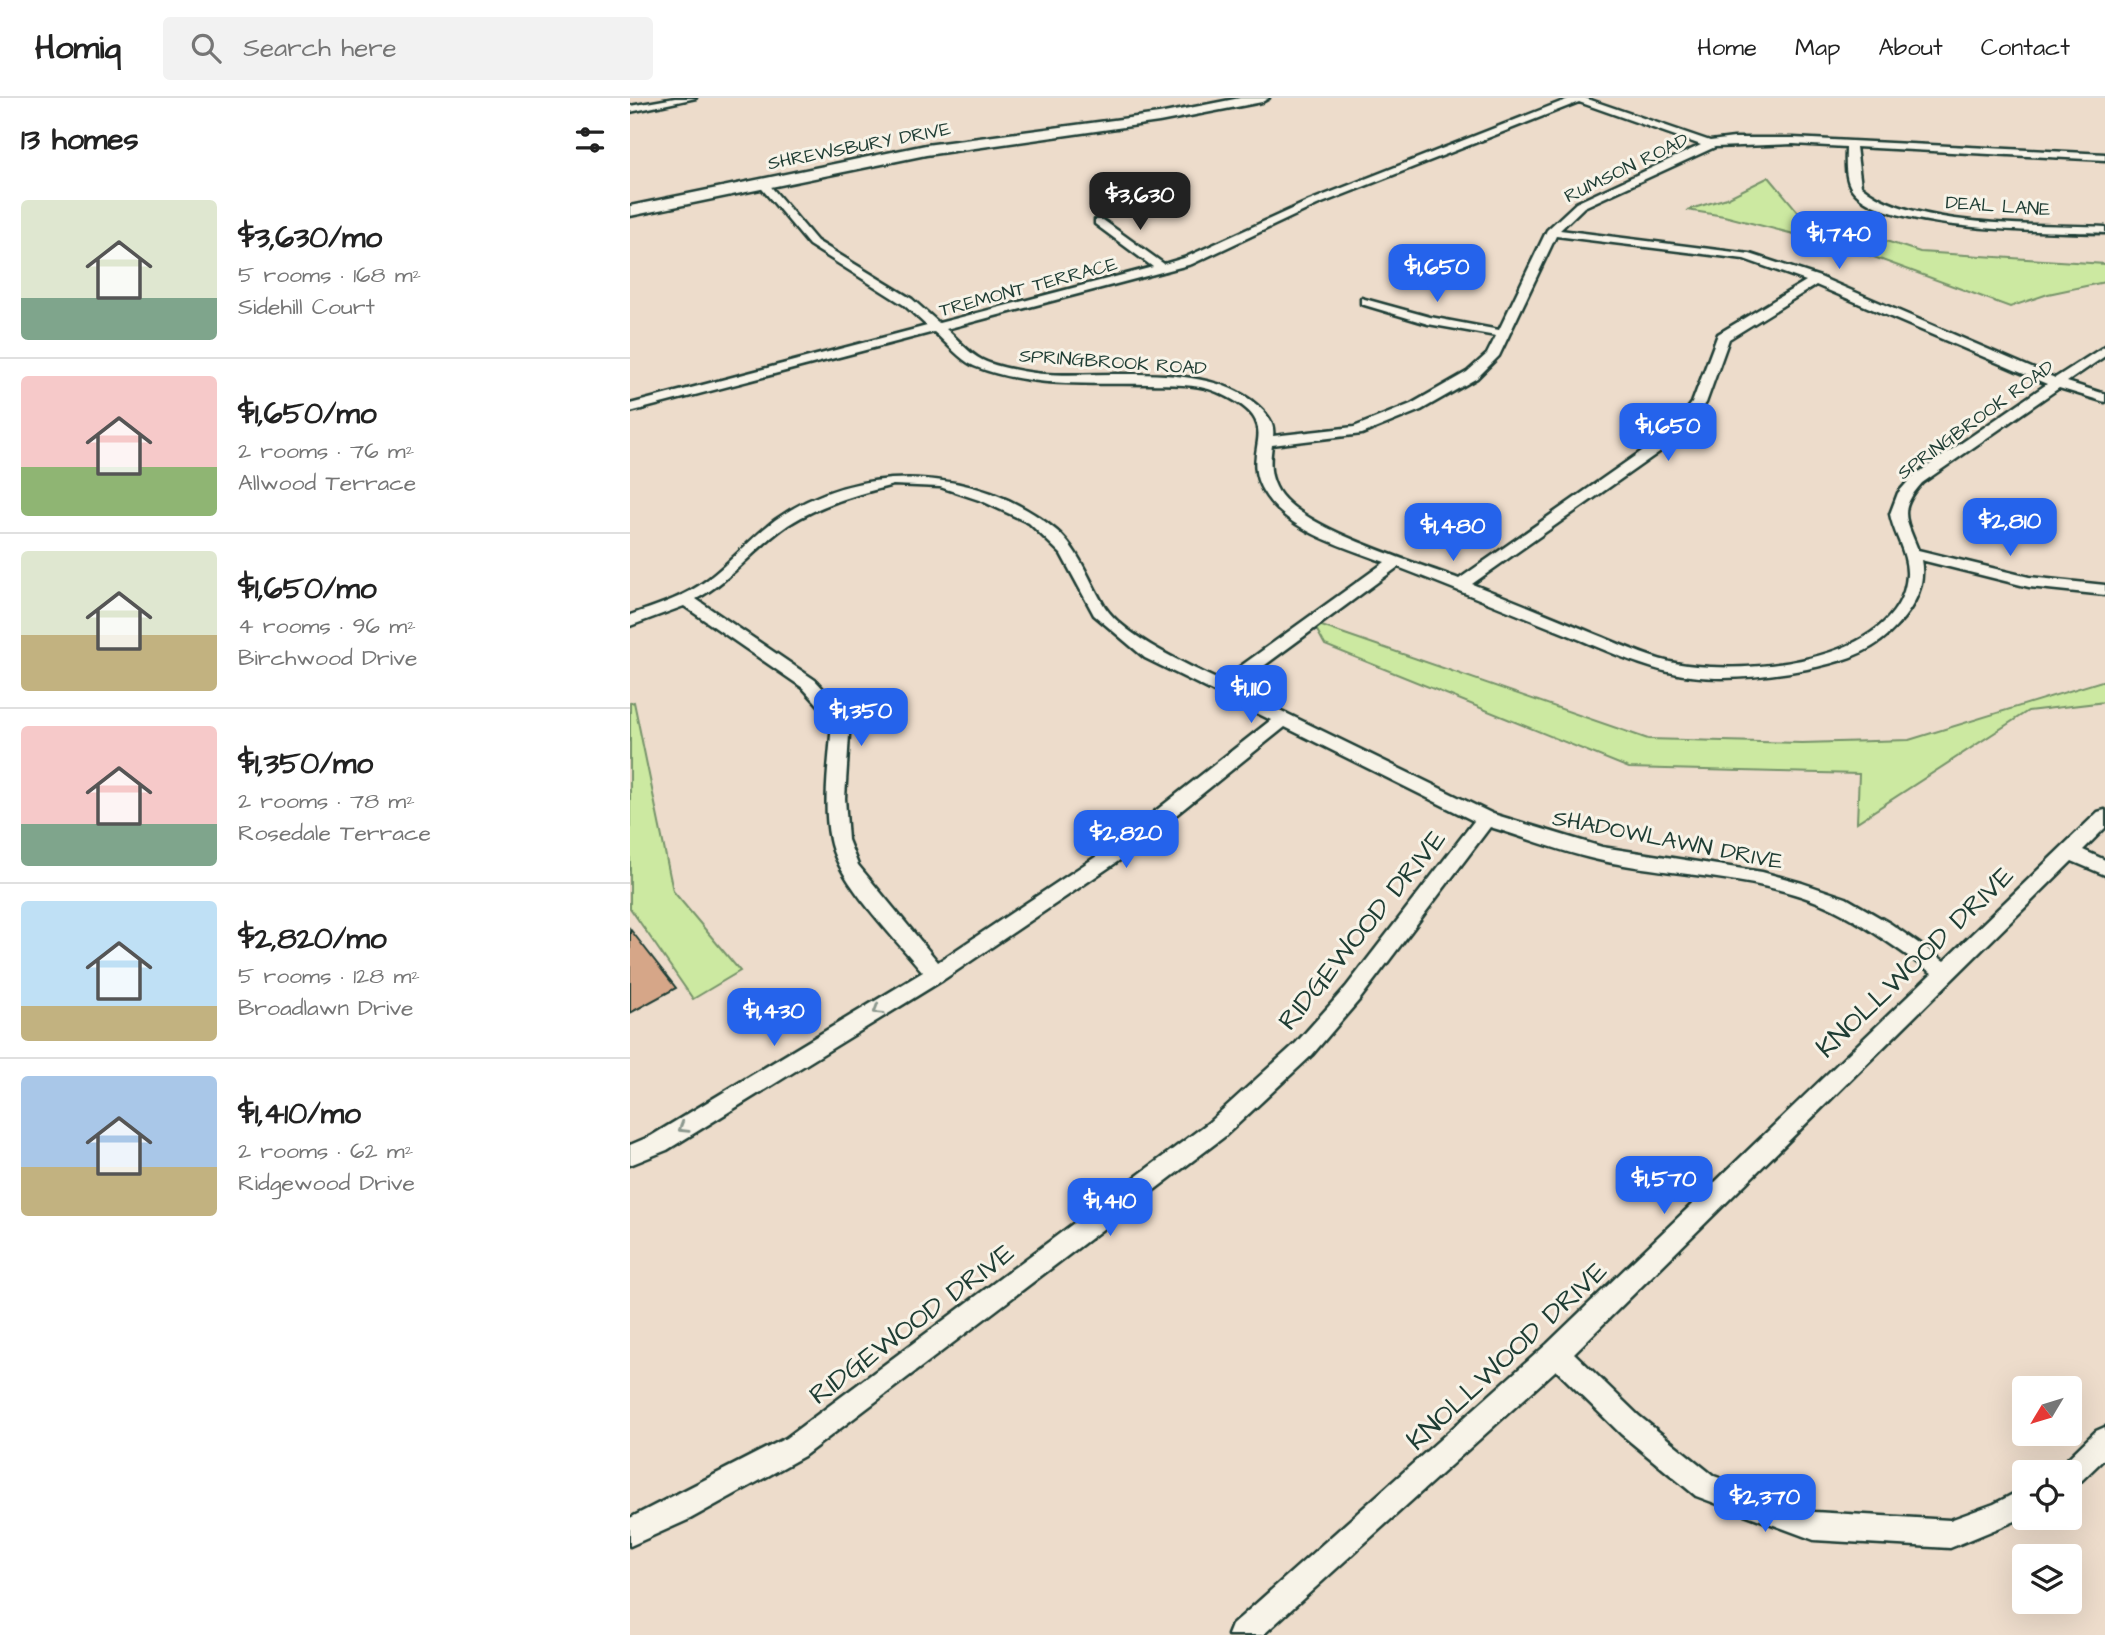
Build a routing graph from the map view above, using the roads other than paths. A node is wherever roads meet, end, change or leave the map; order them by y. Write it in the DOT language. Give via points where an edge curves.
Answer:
graph roads {
  1 [pos="691,98"];
  2 [pos="1254,99"];
  3 [pos="1578,99"];
  4 [pos="630,109"];
  5 [pos="1851,144"];
  6 [pos="1711,145"];
  7 [pos="2105,158"];
  8 [pos="763,184"];
  9 [pos="630,211"];
  10 [pos="1099,222"];
  11 [pos="2105,230"];
  12 [pos="1552,232"];
  13 [pos="1162,268"];
  14 [pos="1816,280"];
  15 [pos="1365,301"];
  16 [pos="939,327"];
  17 [pos="1503,334"];
  18 [pos="2105,350"];
  19 [pos="2056,383"];
  20 [pos="2105,398"];
  21 [pos="630,408"];
  22 [pos="1268,441"];
  23 [pos="1911,553"];
  24 [pos="1398,560"];
  25 [pos="1460,585"];
  26 [pos="2105,590"];
  27 [pos="685,599"];
  28 [pos="630,621"];
  29 [pos="1222,688"];
  30 [pos="1282,720"];
  31 [pos="2105,817"];
  32 [pos="1486,819"];
  33 [pos="2068,851"];
  34 [pos="2105,868"];
  35 [pos="1945,972"];
  36 [pos="936,974"];
  37 [pos="630,1155"];
  38 [pos="1556,1353"];
  39 [pos="2105,1440"];
  40 [pos="2082,1462"];
  41 [pos="2012,1509"];
  42 [pos="630,1532"];
  43 [pos="1242,1635"];
  1 -- 4 [label="street"];
  2 -- 8 [label="main road, SHREWSBURY DRIVE" via="1159,118 926,150"];
  3 -- 6 [label="street"];
  3 -- 13 [label="street, TREMONT TERRACE"];
  5 -- 6 [label="street, RUMSON ROAD" via="1758,140"];
  5 -- 7 [label="street, RUMSON ROAD"];
  5 -- 11 [label="street, DEAL LANE" via="1856,187 1896,211 1932,219"];
  6 -- 12 [label="street, RUMSON ROAD" via="1580,205"];
  8 -- 9 [label="main road, SHREWSBURY DRIVE"];
  8 -- 16 [label="street, SPRINGBROOK ROAD" via="813,243 877,280"];
  10 -- 13 [label="street"];
  12 -- 14 [label="street" via="1746,256"];
  12 -- 17 [label="street, RUMSON ROAD"];
  13 -- 16 [label="street, TREMONT TERRACE"];
  14 -- 19 [label="street"];
  14 -- 25 [label="street" via="1723,337 1699,403 1677,433"];
  15 -- 17 [label="street" via="1428,320"];
  16 -- 21 [label="street, TREMONT TERRACE"];
  16 -- 22 [label="street, SPRINGBROOK ROAD" via="977,363 1014,374 1080,381 1174,380 1218,388 1256,410 1267,428"];
  17 -- 22 [label="street, RUMSON ROAD" via="1486,364 1405,412 1357,431"];
  18 -- 19 [label="street, SPRINGBROOK ROAD"];
  19 -- 20 [label="street"];
  19 -- 23 [label="street, SPRINGBROOK ROAD" via="1903,493 1897,525"];
  22 -- 24 [label="street, SPRINGBROOK ROAD" via="1263,473 1281,505 1311,525"];
  23 -- 25 [label="street, SPRINGBROOK ROAD" via="1915,571 1912,593 1878,636 1816,661 1762,671 1663,666"];
  23 -- 26 [label="street" via="2029,582"];
  24 -- 25 [label="street, SPRINGBROOK ROAD"];
  24 -- 29 [label="street"];
  27 -- 28 [label="street, SHADOWLAWN DRIVE"];
  27 -- 29 [label="street, SHADOWLAWN DRIVE" via="711,584 802,509 865,486 913,480 942,483 1034,520 1068,552 1100,612 1125,635 1151,654"];
  27 -- 36 [label="street" via="810,684 841,719 836,798 839,840 849,868"];
  29 -- 30 [label="street, SHADOWLAWN DRIVE"];
  30 -- 32 [label="street, SHADOWLAWN DRIVE"];
  30 -- 36 [label="street" via="1114,855"];
  31 -- 33 [label="street, KNOLLWOOD DRIVE"];
  32 -- 35 [label="street, SHADOWLAWN DRIVE" via="1601,854 1796,888 1839,903"];
  32 -- 42 [label="street, RIDGEWOOD DRIVE" via="1353,993 1304,1049 1216,1130 795,1447"];
  33 -- 34 [label="street"];
  33 -- 35 [label="street, KNOLLWOOD DRIVE"];
  35 -- 38 [label="street, KNOLLWOOD DRIVE"];
  36 -- 37 [label="street, one-way" via="681,1130"];
  38 -- 41 [label="street" via="1630,1425 1706,1486 1814,1526 1950,1534"];
  38 -- 43 [label="street, KNOLLWOOD DRIVE"];
  39 -- 40 [label="street"];
}
